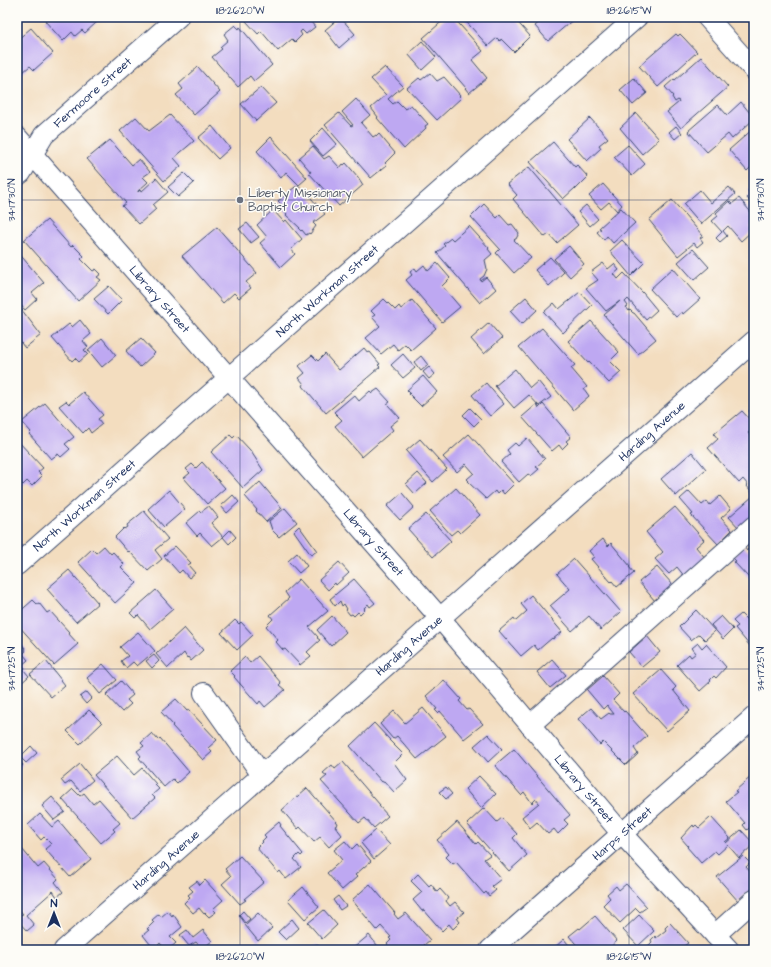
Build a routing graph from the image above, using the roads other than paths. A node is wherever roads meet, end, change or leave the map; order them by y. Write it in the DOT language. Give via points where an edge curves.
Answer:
graph roads {
  1 [pos="178,17"];
  2 [pos="637,17"];
  3 [pos="707,17"];
  4 [pos="754,70"];
  5 [pos="17,137"];
  6 [pos="32,154"];
  7 [pos="17,176"];
  8 [pos="754,341"];
  9 [pos="229,378"];
  10 [pos="754,526"];
  11 [pos="17,565"];
  12 [pos="440,618"];
  13 [pos="204,693"];
  14 [pos="754,717"];
  15 [pos="530,725"];
  16 [pos="262,775"];
  17 [pos="622,834"];
  18 [pos="754,900"];
  19 [pos="715,935"];
  20 [pos="64,950"];
  21 [pos="490,950"];
  22 [pos="728,950"];
  1 -- 6 [label="street, Fermoore Street" via="44,135"];
  2 -- 9 [label="street, North Workman Street"];
  3 -- 4 [label="street"];
  5 -- 6 [label="street, Library Street"];
  6 -- 7 [label="street, Fermoore Street"];
  6 -- 9 [label="street, Library Street"];
  8 -- 12 [label="street, Harding Avenue"];
  9 -- 11 [label="street, North Workman Street"];
  9 -- 12 [label="street, Library Street"];
  10 -- 15 [label="street"];
  12 -- 15 [label="street, Library Street"];
  12 -- 16 [label="street, Harding Avenue"];
  13 -- 16 [label="street"];
  14 -- 17 [label="street, Harps Street"];
  15 -- 17 [label="street, Library Street"];
  16 -- 20 [label="street, Harding Avenue"];
  17 -- 19 [label="street, Library Street"];
  17 -- 21 [label="street, Harps Street"];
  18 -- 19 [label="street"];
  19 -- 22 [label="street, Library Street"];
}
